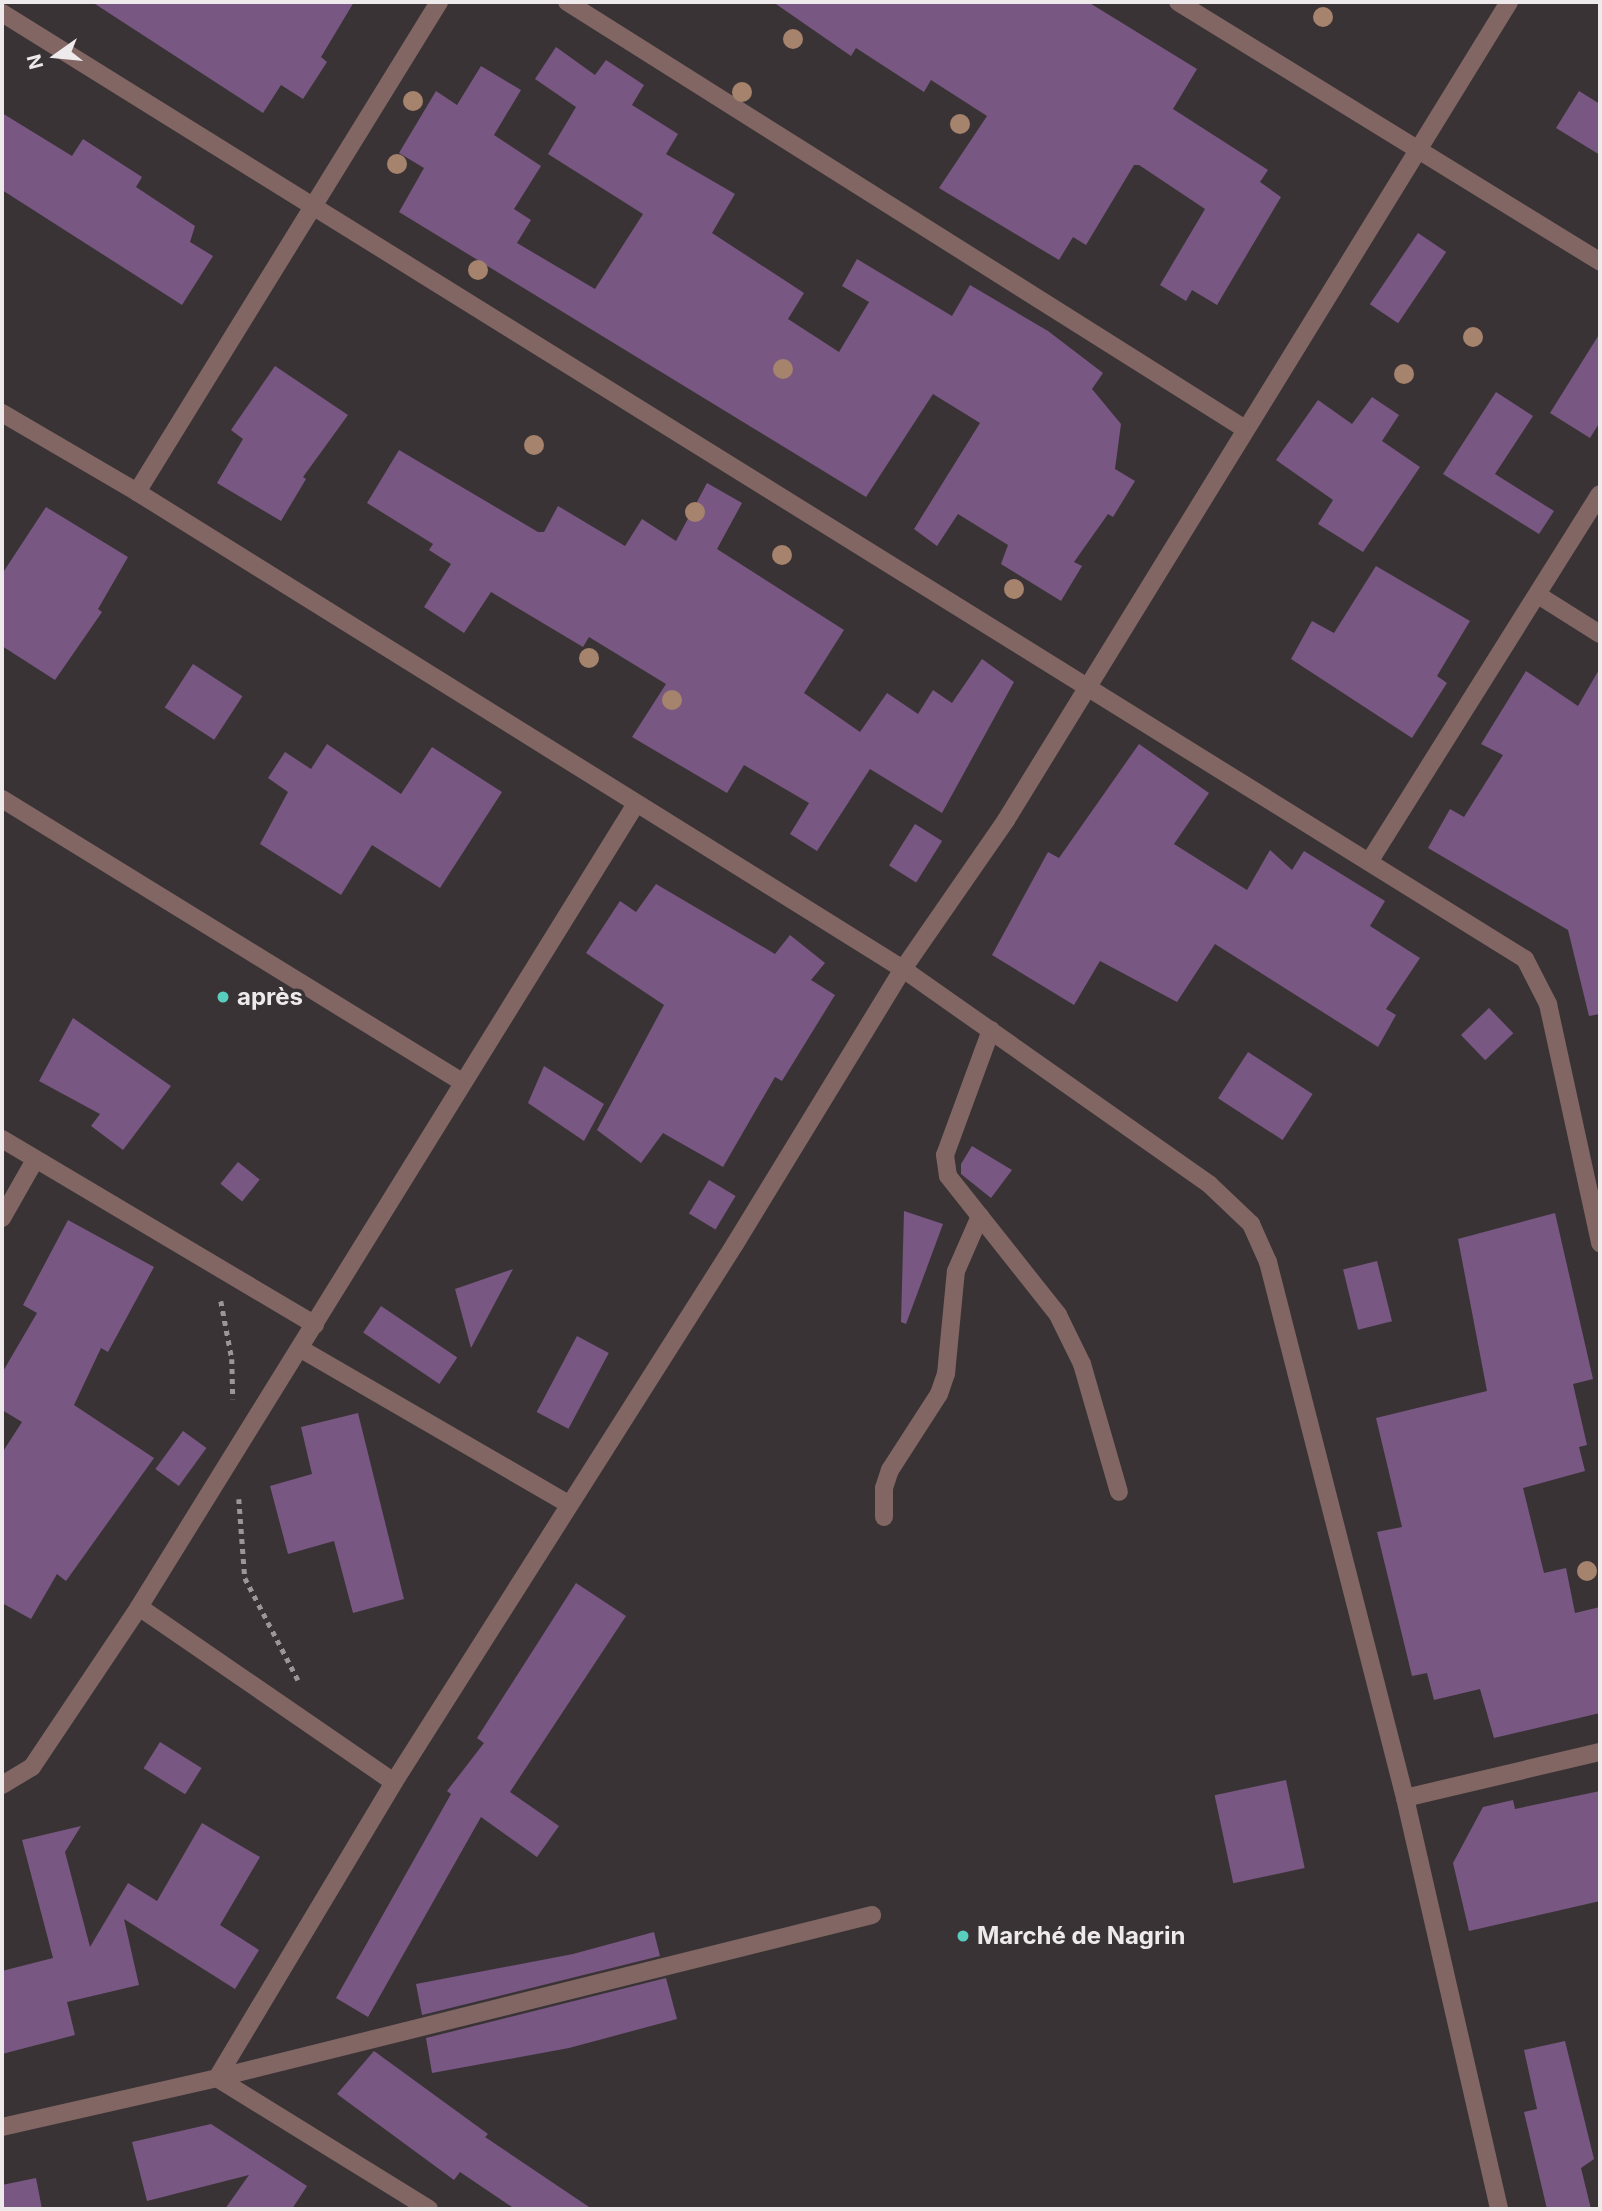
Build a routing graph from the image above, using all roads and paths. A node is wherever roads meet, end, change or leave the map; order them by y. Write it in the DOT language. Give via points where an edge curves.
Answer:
graph roads {
  1 [pos="439,2"];
  2 [pos="567,2"];
  3 [pos="1178,2"];
  4 [pos="1509,2"];
  5 [pos="2,13"];
  6 [pos="1421,148"];
  7 [pos="315,204"];
  8 [pos="1600,261"];
  9 [pos="2,413"];
  10 [pos="1245,429"];
  11 [pos="137,492"];
  12 [pos="1600,494"];
  13 [pos="1538,596"];
  14 [pos="1600,634"];
  15 [pos="1089,684"];
  16 [pos="2,799"];
  17 [pos="636,804"];
  18 [pos="1369,862"];
  19 [pos="902,968"];
  20 [pos="990,1030"];
  21 [pos="462,1082"];
  22 [pos="2,1139"];
  23 [pos="35,1160"];
  24 [pos="980,1216"];
  25 [pos="2,1218"];
  26 [pos="1600,1243"];
  27 [pos="214,1265"];
  28 [pos="315,1325"];
  29 [pos="301,1349"];
  30 [pos="235,1447"];
  31 [pos="1119,1492"];
  32 [pos="568,1504"];
  33 [pos="884,1517"];
  34 [pos="139,1607"];
  35 [pos="303,1689"];
  36 [pos="1600,1752"];
  37 [pos="394,1782"];
  38 [pos="2,1785"];
  39 [pos="1405,1798"];
  40 [pos="872,1915"];
  41 [pos="217,2078"];
  42 [pos="2,2127"];
  43 [pos="429,2209"];
  44 [pos="1499,2209"];
  1 -- 7 [label="street"];
  2 -- 10 [label="street"];
  3 -- 6 [label="street"];
  4 -- 6 [label="street"];
  5 -- 7 [label="street"];
  6 -- 8 [label="street"];
  6 -- 10 [label="street"];
  7 -- 11 [label="street"];
  7 -- 15 [label="street"];
  9 -- 11 [label="street"];
  10 -- 15 [label="street"];
  11 -- 17 [label="street"];
  12 -- 13 [label="street"];
  13 -- 14 [label="street"];
  13 -- 18 [label="street"];
  15 -- 18 [label="street"];
  15 -- 19 [label="street" via="1006,820"];
  16 -- 21 [label="street"];
  17 -- 19 [label="street"];
  17 -- 21 [label="street"];
  18 -- 26 [label="street" via="1525,959 1539,980"];
  19 -- 20 [label="street"];
  19 -- 32 [label="street" via="735,1244"];
  20 -- 24 [label="street" via="945,1155 948,1176"];
  20 -- 39 [label="street" via="1224,1196 1251,1224 1262,1244"];
  21 -- 28 [label="street"];
  22 -- 23 [label="street"];
  23 -- 25 [label="street"];
  23 -- 27 [label="street"];
  24 -- 31 [label="street" via="1058,1315 1082,1364"];
  24 -- 33 [label="street" via="956,1271 946,1374 939,1394 890,1470 884,1488"];
  27 -- 28 [label="street"];
  27 -- 30 [label="path" via="232,1359"];
  28 -- 29 [label="street"];
  29 -- 30 [label="street"];
  29 -- 32 [label="street"];
  30 -- 34 [label="street"];
  30 -- 35 [label="path" via="245,1578"];
  32 -- 37 [label="street"];
  34 -- 37 [label="street"];
  34 -- 38 [label="street" via="32,1766"];
  36 -- 39 [label="street"];
  37 -- 41 [label="street"];
  39 -- 44 [label="street"];
  40 -- 41 [label="street"];
  41 -- 42 [label="street"];
  41 -- 43 [label="street"];
}
